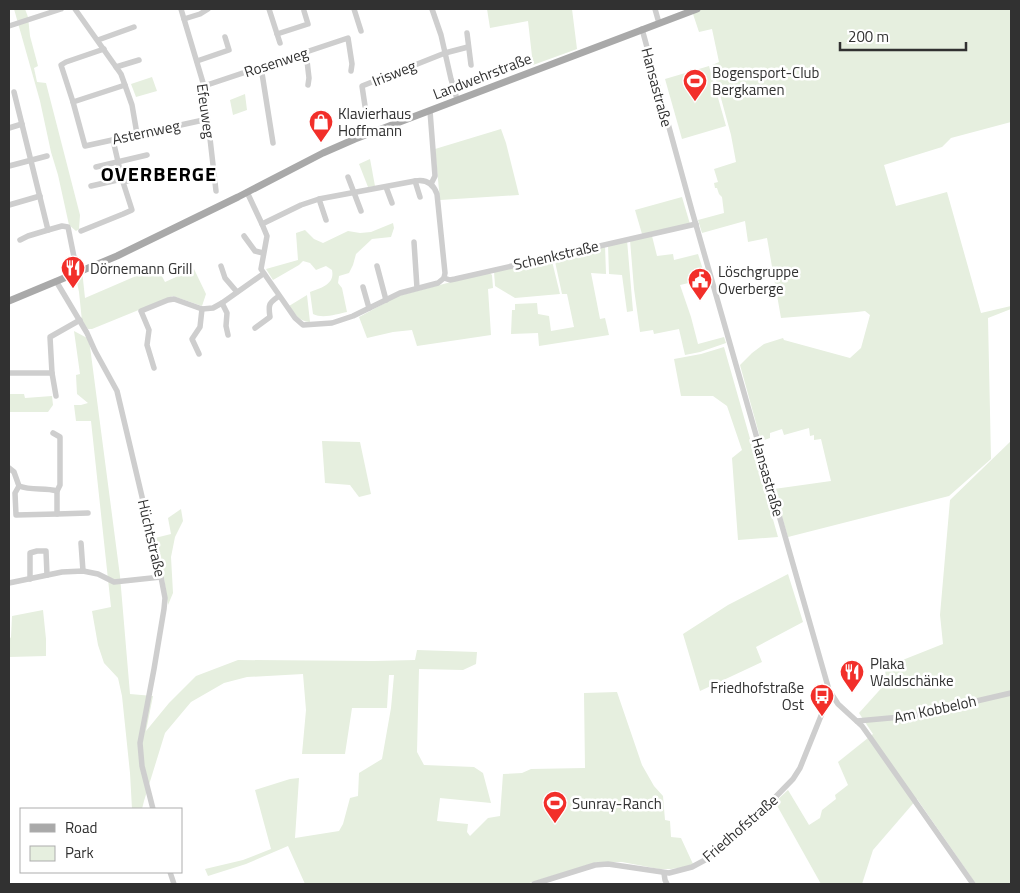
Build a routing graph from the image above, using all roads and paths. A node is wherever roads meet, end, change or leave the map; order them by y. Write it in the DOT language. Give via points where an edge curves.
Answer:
graph roads {
  1 [pos="61,9"];
  2 [pos="75,9"];
  3 [pos="181,9"];
  4 [pos="208,9"];
  5 [pos="269,9"];
  6 [pos="354,9"];
  7 [pos="432,9"];
  8 [pos="655,9"];
  9 [pos="697,9"];
  10 [pos="304,11"];
  11 [pos="184,19"];
  12 [pos="659,23"];
  13 [pos="9,26"];
  14 [pos="134,27"];
  15 [pos="642,29"];
  16 [pos="361,31"];
  17 [pos="467,33"];
  18 [pos="277,34"];
  19 [pos="225,37"];
  20 [pos="98,40"];
  21 [pos="280,43"];
  22 [pos="468,47"];
  23 [pos="104,49"];
  24 [pos="306,52"];
  25 [pos="445,53"];
  26 [pos="139,60"];
  27 [pos="197,61"];
  28 [pos="471,65"];
  29 [pos="116,67"];
  30 [pos="262,67"];
  31 [pos="351,71"];
  32 [pos="125,85"];
  33 [pos="308,85"];
  34 [pos="204,86"];
  35 [pos="14,92"];
  36 [pos="457,99"];
  37 [pos="73,102"];
  38 [pos="365,106"];
  39 [pos="430,111"];
  40 [pos="208,119"];
  41 [pos="22,124"];
  42 [pos="9,128"];
  43 [pos="137,134"];
  44 [pos="113,140"];
  45 [pos="273,143"];
  46 [pos="147,155"];
  47 [pos="47,156"];
  48 [pos="31,160"];
  49 [pos="118,162"];
  50 [pos="9,166"];
  51 [pos="96,167"];
  52 [pos="161,177"];
  53 [pos="348,177"];
  54 [pos="122,180"];
  55 [pos="415,181"];
  56 [pos="431,184"];
  57 [pos="91,186"];
  58 [pos="386,186"];
  59 [pos="216,190"];
  60 [pos="247,192"];
  61 [pos="354,192"];
  62 [pos="40,196"];
  63 [pos="420,197"];
  64 [pos="318,199"];
  65 [pos="392,203"];
  66 [pos="9,205"];
  67 [pos="362,211"];
  68 [pos="326,220"];
  69 [pos="262,224"];
  70 [pos="696,224"];
  71 [pos="48,230"];
  72 [pos="81,231"];
  73 [pos="244,236"];
  74 [pos="20,240"];
  75 [pos="414,242"];
  76 [pos="263,253"];
  77 [pos="221,266"];
  78 [pos="377,266"];
  79 [pos="77,272"];
  80 [pos="263,274"];
  81 [pos="444,278"];
  82 [pos="56,281"];
  83 [pos="363,287"];
  84 [pos="418,288"];
  85 [pos="237,292"];
  86 [pos="279,296"];
  87 [pos="386,300"];
  88 [pos="9,301"];
  89 [pos="222,303"];
  90 [pos="369,308"];
  91 [pos="202,309"];
  92 [pos="80,320"];
  93 [pos="255,328"];
  94 [pos="228,335"];
  95 [pos="199,354"];
  96 [pos="154,368"];
  97 [pos="9,373"];
  98 [pos="52,373"];
  99 [pos="56,396"];
  100 [pos="53,433"];
  101 [pos="9,468"];
  102 [pos="19,486"];
  103 [pos="57,492"];
  104 [pos="88,513"];
  105 [pos="57,514"];
  106 [pos="81,543"];
  107 [pos="83,570"];
  108 [pos="47,575"];
  109 [pos="161,577"];
  110 [pos="30,578"];
  111 [pos="9,583"];
  112 [pos="1011,692"];
  113 [pos="831,695"];
  114 [pos="857,721"];
  115 [pos="153,808"];
  116 [pos="664,873"];
  117 [pos="534,884"];
  118 [pos="667,884"];
  119 [pos="973,884"];
  1 -- 13 [label="street"];
  2 -- 20 [label="street"];
  3 -- 11 [label="street, Efeuweg"];
  4 -- 11 [label="street"];
  5 -- 18 [label="street"];
  6 -- 16 [label="street"];
  7 -- 25 [label="street"];
  8 -- 12 [label="street"];
  9 -- 12 [label="main road, Landwehrstraße"];
  10 -- 18 [label="street" via="308,24"];
  11 -- 27 [label="street, Efeuweg"];
  12 -- 15 [label="main road, Landwehrstraße"];
  14 -- 20 [label="street"];
  15 -- 36 [label="main road, Landwehrstraße"];
  15 -- 70 [label="street, Hansastraße"];
  17 -- 22 [label="street"];
  18 -- 21 [label="street"];
  19 -- 27 [label="street" via="230,50"];
  20 -- 23 [label="street"];
  22 -- 25 [label="street"];
  22 -- 28 [label="street"];
  23 -- 29 [label="street"];
  23 -- 37 [label="street" via="61,65"];
  24 -- 30 [label="street, Rosenweg"];
  24 -- 31 [label="street, Rosenweg" via="348,38"];
  24 -- 33 [label="street"];
  25 -- 36 [label="street"];
  25 -- 38 [label="street, Irisweg" via="362,86"];
  26 -- 29 [label="street"];
  27 -- 34 [label="street, Efeuweg"];
  29 -- 32 [label="street"];
  30 -- 34 [label="street, Rosenweg"];
  30 -- 45 [label="street"];
  32 -- 37 [label="street"];
  32 -- 43 [label="street"];
  34 -- 40 [label="street, Efeuweg"];
  35 -- 41 [label="street"];
  36 -- 39 [label="main road, Landwehrstraße"];
  37 -- 44 [label="street, Asternweg" via="85,146"];
  39 -- 56 [label="street" via="436,176"];
  39 -- 60 [label="main road, Landwehrstraße" via="338,146"];
  40 -- 43 [label="street, Asternweg"];
  40 -- 59 [label="street, Efeuweg"];
  41 -- 42 [label="street"];
  41 -- 48 [label="street"];
  43 -- 44 [label="street, Asternweg"];
  44 -- 49 [label="street"];
  46 -- 49 [label="street"];
  47 -- 48 [label="street"];
  48 -- 50 [label="street"];
  48 -- 62 [label="street"];
  49 -- 51 [label="street"];
  49 -- 54 [label="street"];
  52 -- 54 [label="street" via="152,175"];
  53 -- 61 [label="street"];
  54 -- 57 [label="street"];
  54 -- 72 [label="street" via="132,210"];
  55 -- 56 [label="street"];
  55 -- 58 [label="street"];
  55 -- 63 [label="street"];
  56 -- 81 [label="street" via="437,194"];
  58 -- 61 [label="street"];
  58 -- 65 [label="street"];
  60 -- 69 [label="street"];
  60 -- 79 [label="main road, Landwehrstraße" via="117,256"];
  61 -- 64 [label="street"];
  61 -- 67 [label="street"];
  62 -- 66 [label="street"];
  62 -- 71 [label="street"];
  64 -- 68 [label="street"];
  64 -- 69 [label="street"];
  69 -- 76 [label="street" via="266,236"];
  70 -- 81 [label="street, Schenkstraße" via="455,279"];
  70 -- 113 [label="street, Hansastraße"];
  71 -- 74 [label="street"];
  71 -- 79 [label="street" via="68,227"];
  73 -- 76 [label="street" via="255,251"];
  75 -- 84 [label="street"];
  76 -- 80 [label="street"];
  77 -- 85 [label="street" via="225,278"];
  78 -- 87 [label="street"];
  79 -- 82 [label="main road, Landwehrstraße"];
  80 -- 85 [label="street"];
  80 -- 86 [label="street"];
  81 -- 84 [label="street, Schenkstraße" via="438,283"];
  82 -- 88 [label="main road, Landwehrstraße"];
  82 -- 92 [label="street, Hüchtstraße"];
  83 -- 90 [label="street"];
  84 -- 87 [label="street, Schenkstraße"];
  85 -- 89 [label="street"];
  86 -- 90 [label="street, Schenkstraße" via="303,325 332,323"];
  86 -- 93 [label="street" via="269,306 270,317"];
  87 -- 90 [label="street, Schenkstraße"];
  89 -- 91 [label="street"];
  89 -- 94 [label="street" via="227,313"];
  91 -- 95 [label="street" via="200,327 192,339"];
  91 -- 96 [label="street" via="174,299 141,311 149,330 147,345"];
  92 -- 98 [label="street" via="50,338"];
  92 -- 109 [label="street, Hüchtstraße" via="117,391"];
  97 -- 98 [label="street"];
  98 -- 99 [label="street"];
  100 -- 103 [label="street" via="60,437 60,485"];
  101 -- 102 [label="street"];
  102 -- 103 [label="street"];
  102 -- 105 [label="street" via="15,493 16,515"];
  103 -- 105 [label="street"];
  104 -- 105 [label="street"];
  106 -- 107 [label="street"];
  107 -- 108 [label="street"];
  107 -- 109 [label="street" via="114,582"];
  108 -- 110 [label="street"];
  108 -- 110 [label="street" via="46,551 37,551 30,553"];
  109 -- 115 [label="street, Hüchtstraße" via="164,609 140,743"];
  110 -- 111 [label="street"];
  112 -- 114 [label="street, Am Kobbeloh" via="912,716"];
  113 -- 114 [label="street, Hansastraße"];
  113 -- 116 [label="street, Friedhofstraße" via="800,768 789,784 749,824 705,860 686,869"];
  114 -- 119 [label="street, Hansastraße"];
  116 -- 117 [label="street, Friedhofstraße" via="598,864"];
  116 -- 118 [label="street"];
}
